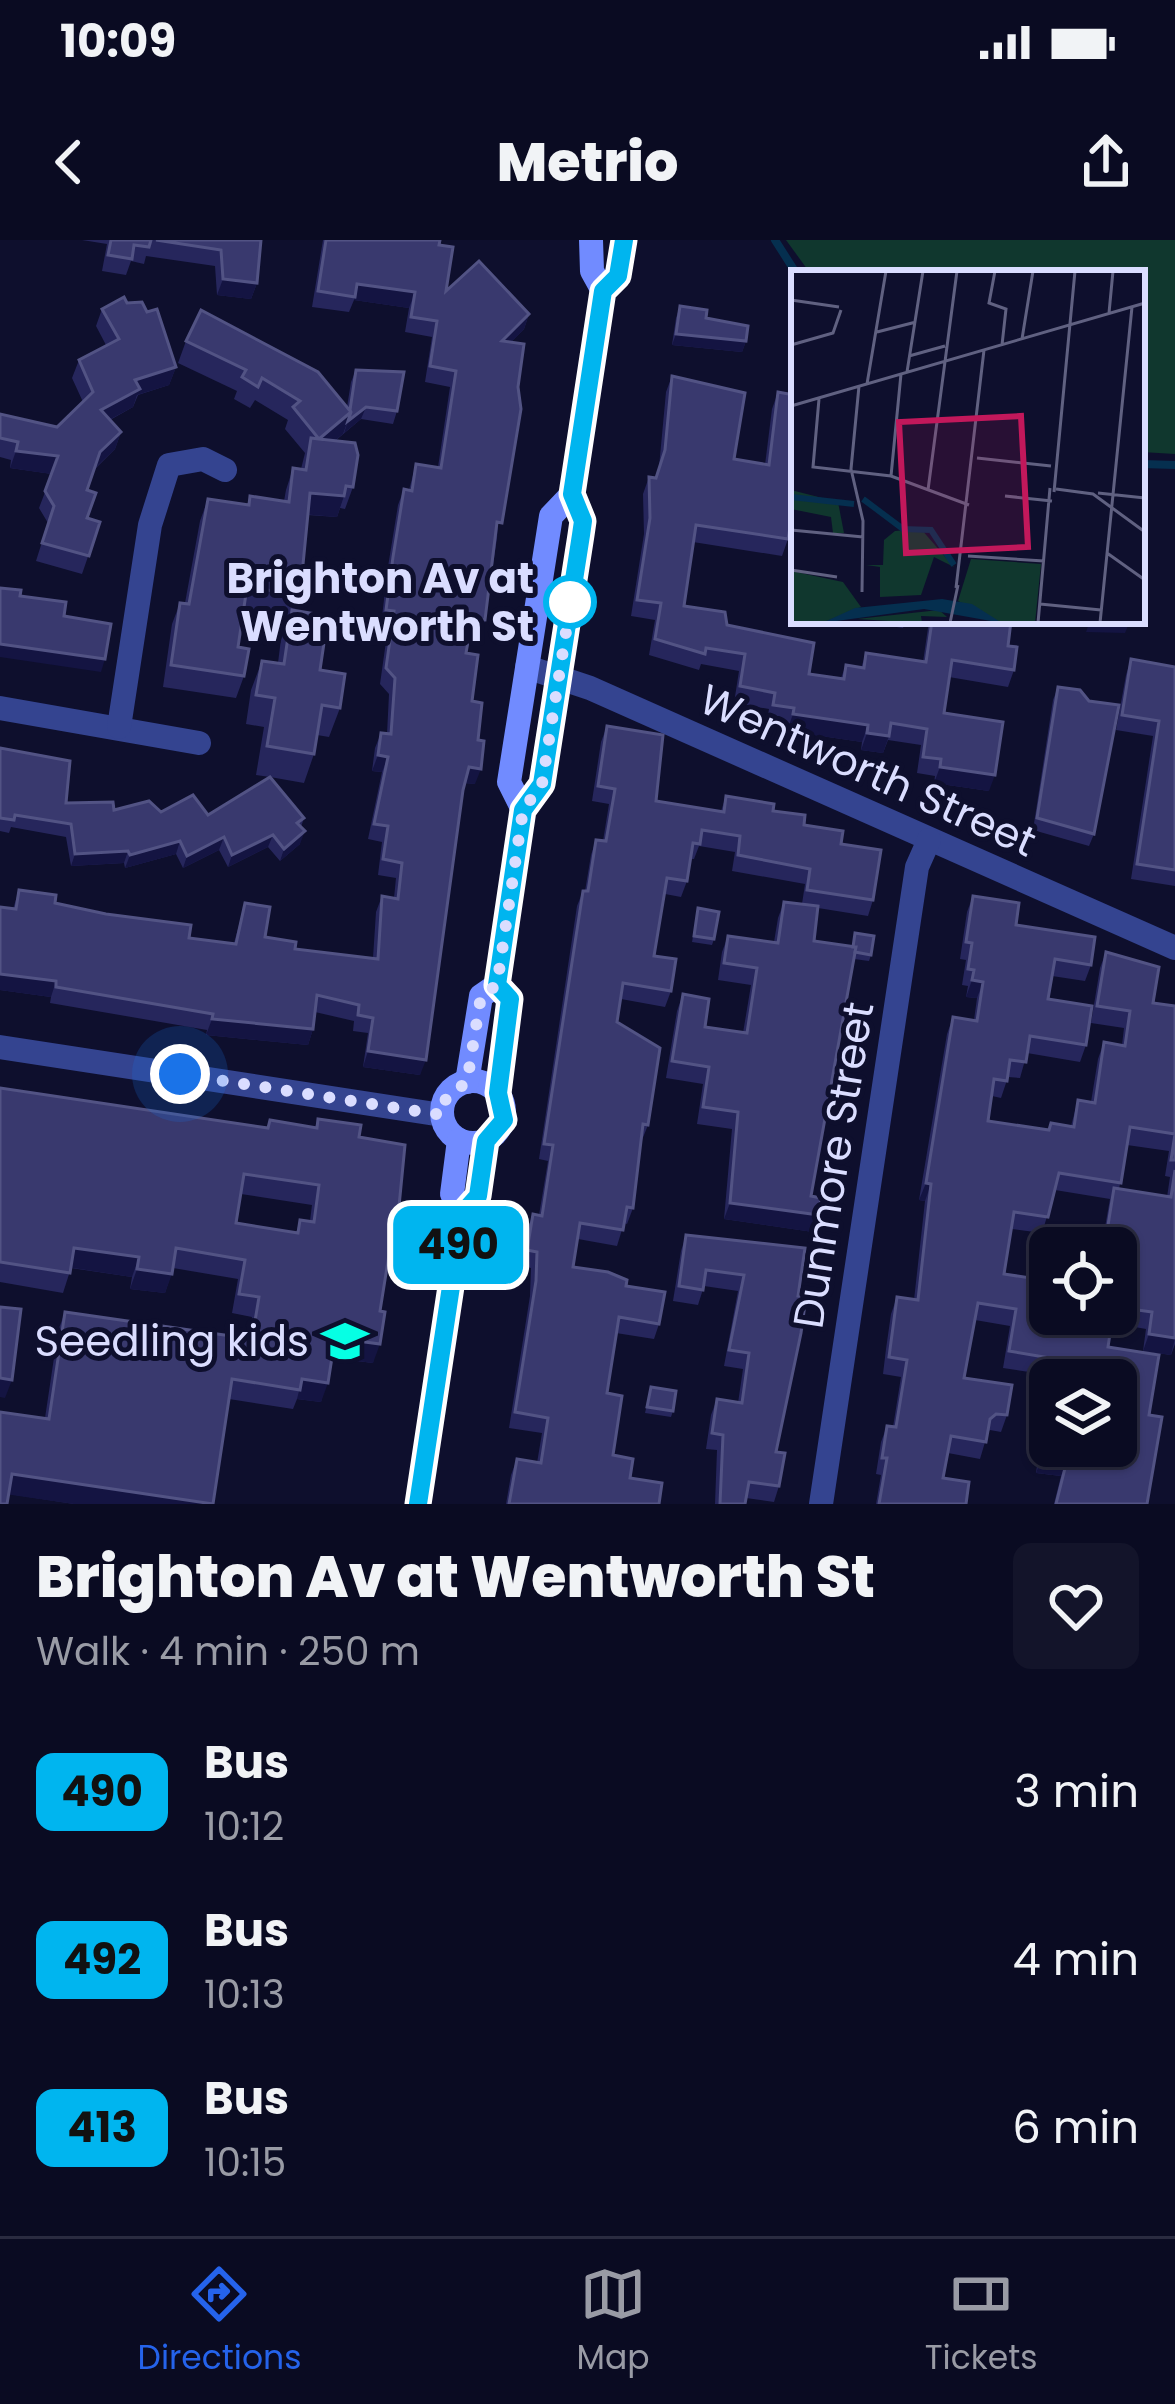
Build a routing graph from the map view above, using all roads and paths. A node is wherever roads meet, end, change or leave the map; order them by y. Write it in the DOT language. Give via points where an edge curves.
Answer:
graph roads {
  1 [pos="591,240"];
  2 [pos="624,240"];
  3 [pos="603,291"];
  4 [pos="225,470"];
  5 [pos="572,494"];
  6 [pos="527,667"];
  7 [pos="559,674"];
  8 [pos="0,708"];
  9 [pos="118,727"];
  10 [pos="199,743"];
  11 [pos="523,810"];
  12 [pos="929,840"];
  13 [pos="1175,948"];
  14 [pos="497,985"];
  15 [pos="0,1047"];
  16 [pos="467,1082"];
  17 [pos="498,1093"];
  18 [pos="442,1115"];
  19 [pos="459,1140"];
  20 [pos="486,1141"];
  21 [pos="462,1214"];
  22 [pos="418,1504"];
  23 [pos="821,1504"];
  1 -- 3 [label="main road" via="592,271"];
  2 -- 3 [label="main road" via="618,276"];
  3 -- 5 [label="main road"];
  4 -- 9 [label="street" via="203,460 169,465 150,524"];
  5 -- 6 [label="main road" via="551,516"];
  5 -- 7 [label="main road" via="583,521"];
  6 -- 7 [label="street, Wentworth Street"];
  6 -- 11 [label="main road" via="509,782"];
  7 -- 11 [label="main road" via="542,784"];
  7 -- 12 [label="street, Wentworth Street"];
  8 -- 9 [label="street"];
  9 -- 10 [label="street"];
  11 -- 14 [label="main road"];
  12 -- 13 [label="street, Wentworth Street"];
  12 -- 23 [label="street, Dunmore Street" via="917,867"];
  14 -- 16 [label="main road" via="481,996"];
  14 -- 17 [label="main road" via="510,999"];
  15 -- 18 [label="street"];
  16 -- 17 [label="main road"];
  16 -- 18 [label="main road" via="446,1098"];
  17 -- 20 [label="main road" via="504,1120"];
  18 -- 19 [label="main road"];
  19 -- 20 [label="main road"];
  19 -- 21 [label="main road" via="452,1195"];
  20 -- 21 [label="main road" via="478,1196"];
  21 -- 22 [label="main road"];
}
